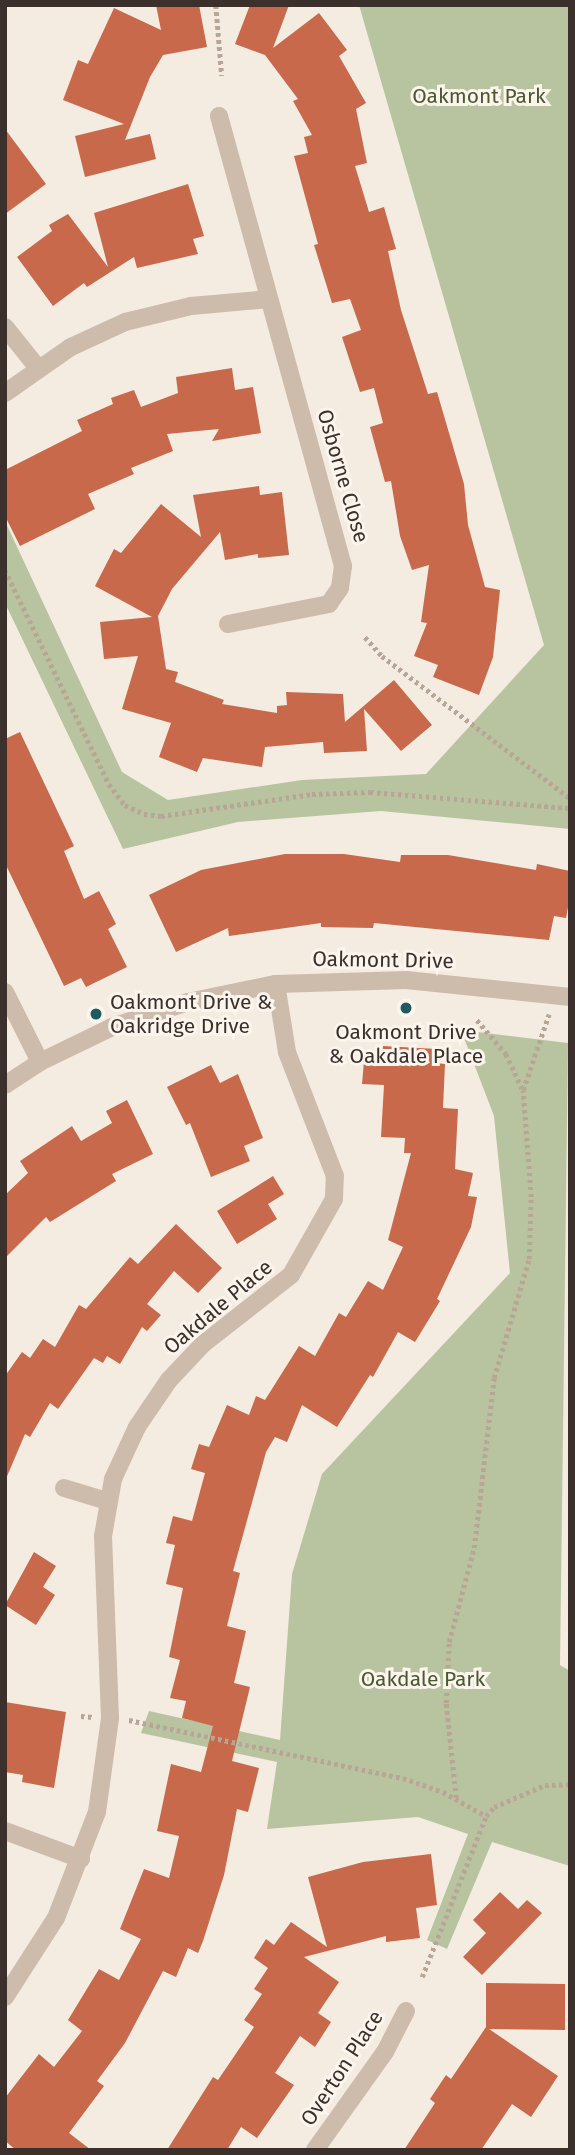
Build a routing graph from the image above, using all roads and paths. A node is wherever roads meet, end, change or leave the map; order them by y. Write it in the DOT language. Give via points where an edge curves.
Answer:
graph roads {
  1 [pos="216,5"];
  2 [pos="222,76"];
  3 [pos="219,116"];
  4 [pos="269,299"];
  5 [pos="5,327"];
  6 [pos="38,368"];
  7 [pos="5,393"];
  8 [pos="5,569"];
  9 [pos="228,624"];
  10 [pos="365,637"];
  11 [pos="570,798"];
  12 [pos="570,808"];
  13 [pos="276,984"];
  14 [pos="5,992"];
  15 [pos="570,997"];
  16 [pos="547,1017"];
  17 [pos="477,1020"];
  18 [pos="40,1062"];
  19 [pos="5,1085"];
  20 [pos="523,1090"];
  21 [pos="64,1488"];
  22 [pos="107,1501"];
  23 [pos="125,1719"];
  24 [pos="570,1784"];
  25 [pos="456,1798"];
  26 [pos="486,1816"];
  27 [pos="5,1831"];
  28 [pos="81,1860"];
  29 [pos="422,1977"];
  30 [pos="5,1997"];
  31 [pos="406,2011"];
  32 [pos="315,2150"];
  1 -- 2 [label="path"];
  3 -- 4 [label="street, Osborne Close"];
  4 -- 6 [label="street" via="191,306 142,317 98,333"];
  4 -- 9 [label="street, Osborne Close" via="343,553 343,578 335,598 322,607"];
  5 -- 6 [label="street"];
  6 -- 7 [label="street"];
  8 -- 12 [label="path" via="109,784 125,805 144,814 161,816 312,794 370,792"];
  10 -- 11 [label="path" via="382,656"];
  13 -- 15 [label="street, Oakmont Drive" via="406,980"];
  13 -- 18 [label="street, Oakmont Drive" via="150,1013"];
  13 -- 22 [label="street, Oakdale Place" via="287,1052 335,1176 329,1214 305,1255 275,1292 203,1344 169,1380 137,1427"];
  14 -- 18 [label="street"];
  16 -- 20 [label="path"];
  17 -- 20 [label="path" via="501,1047"];
  18 -- 19 [label="street, Oakmont Drive"];
  20 -- 25 [label="path" via="531,1197 529,1259 496,1368 474,1548 449,1642 446,1703"];
  21 -- 22 [label="street"];
  22 -- 28 [label="street, Oakdale Place" via="103,1536 110,1691 107,1754 97,1812"];
  23 -- 25 [label="path" via="403,1778"];
  24 -- 26 [label="path" via="545,1785"];
  25 -- 26 [label="path"];
  26 -- 29 [label="path"];
  27 -- 28 [label="street"];
  28 -- 30 [label="street, Oakdale Place" via="56,1918"];
  31 -- 32 [label="street, Overton Place" via="386,2052"];
}
